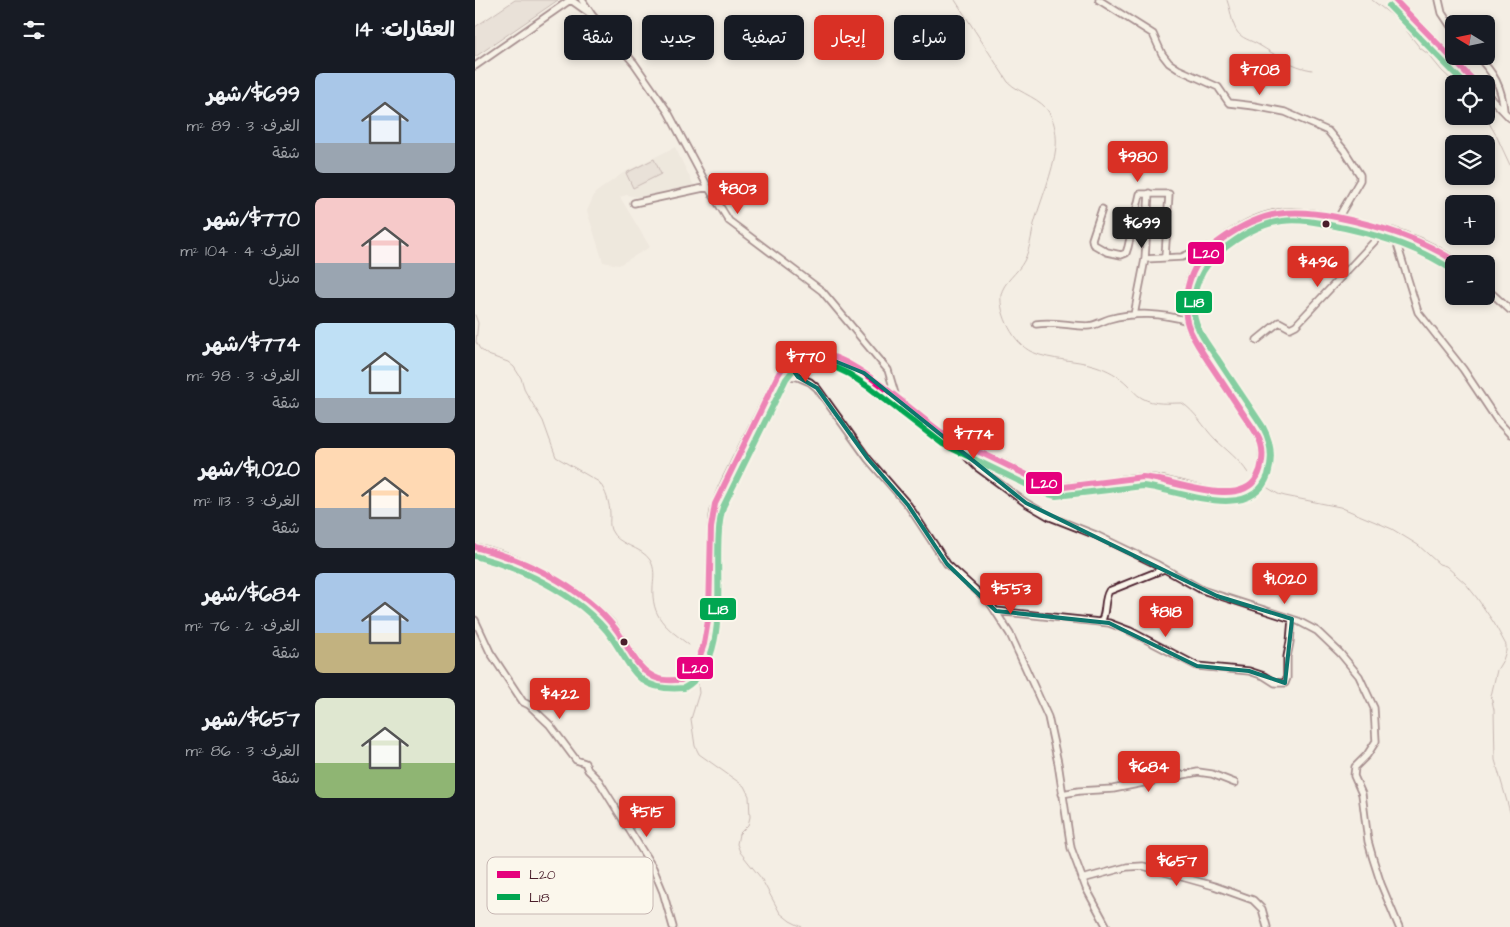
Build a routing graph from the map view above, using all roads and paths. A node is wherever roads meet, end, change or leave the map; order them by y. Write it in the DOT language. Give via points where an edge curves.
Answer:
graph roads {
  1 [pos="570,0"];
  2 [pos="581,0"];
  3 [pos="1099,0"];
  4 [pos="1395,0"];
  5 [pos="1439,0"];
  6 [pos="592,15"];
  7 [pos="1445,19"];
  8 [pos="631,60"];
  9 [pos="1486,65"];
  10 [pos="475,66"];
  11 [pos="1468,75"];
  12 [pos="1495,102"];
  13 [pos="1504,111"];
  14 [pos="1510,118"];
  15 [pos="708,187"];
  16 [pos="1149,193"];
  17 [pos="634,203"];
  18 [pos="1102,208"];
  19 [pos="1338,218"];
  20 [pos="1389,230"];
  21 [pos="1210,248"];
  22 [pos="1446,255"];
  23 [pos="1165,257"];
  24 [pos="1145,259"];
  25 [pos="1495,296"];
  26 [pos="1510,310"];
  27 [pos="1133,315"];
  28 [pos="1187,322"];
  29 [pos="1036,324"];
  30 [pos="1257,340"];
  31 [pos="787,362"];
  32 [pos="778,375"];
  33 [pos="798,376"];
  34 [pos="895,397"];
  35 [pos="1510,434"];
  36 [pos="947,436"];
  37 [pos="475,547"];
  38 [pos="1164,569"];
  39 [pos="997,611"];
  40 [pos="1291,619"];
  41 [pos="475,620"];
  42 [pos="1101,622"];
  43 [pos="1235,782"];
  44 [pos="1062,794"];
  45 [pos="646,857"];
  46 [pos="653,868"];
  47 [pos="1082,879"];
  48 [pos="673,927"];
  49 [pos="1107,927"];
  50 [pos="1267,927"];
  51 [pos="1399,927"];
  1 -- 6 [label="street"];
  1 -- 10 [label="street"];
  2 -- 6 [label="street"];
  3 -- 19 [label="street" via="1153,34 1169,63 1221,89 1229,103 1285,112 1328,131 1345,150 1360,175 1360,182"];
  4 -- 11 [label="street"];
  5 -- 7 [label="street"];
  8 -- 15 [label="street" via="668,112"];
  9 -- 13 [label="street" via="1501,88"];
  12 -- 13 [label="street"];
  13 -- 14 [label="street"];
  15 -- 17 [label="street"];
  15 -- 34 [label="street" via="729,221 822,291 887,370"];
  16 -- 18 [label="street" via="1139,195 1128,247 1121,255 1093,244"];
  16 -- 23 [label="street" via="1169,194"];
  16 -- 24 [label="street"];
  19 -- 20 [label="street"];
  19 -- 21 [label="street" via="1293,212 1269,213 1234,230"];
  20 -- 22 [label="street" via="1433,246"];
  20 -- 30 [label="street" via="1296,326 1290,328 1279,322"];
  20 -- 35 [label="street" via="1418,312"];
  21 -- 23 [label="street" via="1182,257"];
  21 -- 28 [label="street" via="1189,280 1185,304"];
  23 -- 24 [label="street"];
  24 -- 27 [label="street"];
  25 -- 26 [label="street"];
  27 -- 28 [label="street" via="1172,316"];
  27 -- 29 [label="street" via="1089,326"];
  28 -- 36 [label="street" via="1197,343 1259,438 1262,449 1259,474 1246,489 1236,493 1211,491 1143,477 1057,487"];
  31 -- 32 [label="street"];
  31 -- 33 [label="street"];
  31 -- 34 [label="street" via="804,352 827,355 864,373"];
  32 -- 33 [label="street"];
  32 -- 37 [label="street" via="712,512 707,625 698,662 686,678 659,680 641,666 609,620 578,594 533,567"];
  33 -- 39 [label="street" via="817,388 868,459 908,505 947,564"];
  34 -- 36 [label="street"];
  36 -- 38 [label="street" via="977,467 1026,503"];
  38 -- 40 [label="street" via="1201,590"];
  38 -- 42 [label="street" via="1109,591"];
  39 -- 42 [label="street"];
  39 -- 44 [label="street" via="1048,717"];
  40 -- 42 [label="street" via="1287,678 1285,683 1278,684 1249,671 1197,666 1130,631"];
  40 -- 51 [label="street" via="1317,631 1340,653 1359,676 1372,701 1376,741 1355,767 1354,776 1362,794 1373,859"];
  41 -- 45 [label="street" via="490,652 523,702 539,713 576,760 585,763"];
  43 -- 44 [label="street" via="1198,772 1113,789"];
  44 -- 47 [label="street" via="1071,848"];
  46 -- 48 [label="street"];
  47 -- 49 [label="street"];
  47 -- 50 [label="street" via="1143,866 1253,900 1262,909"];
}
